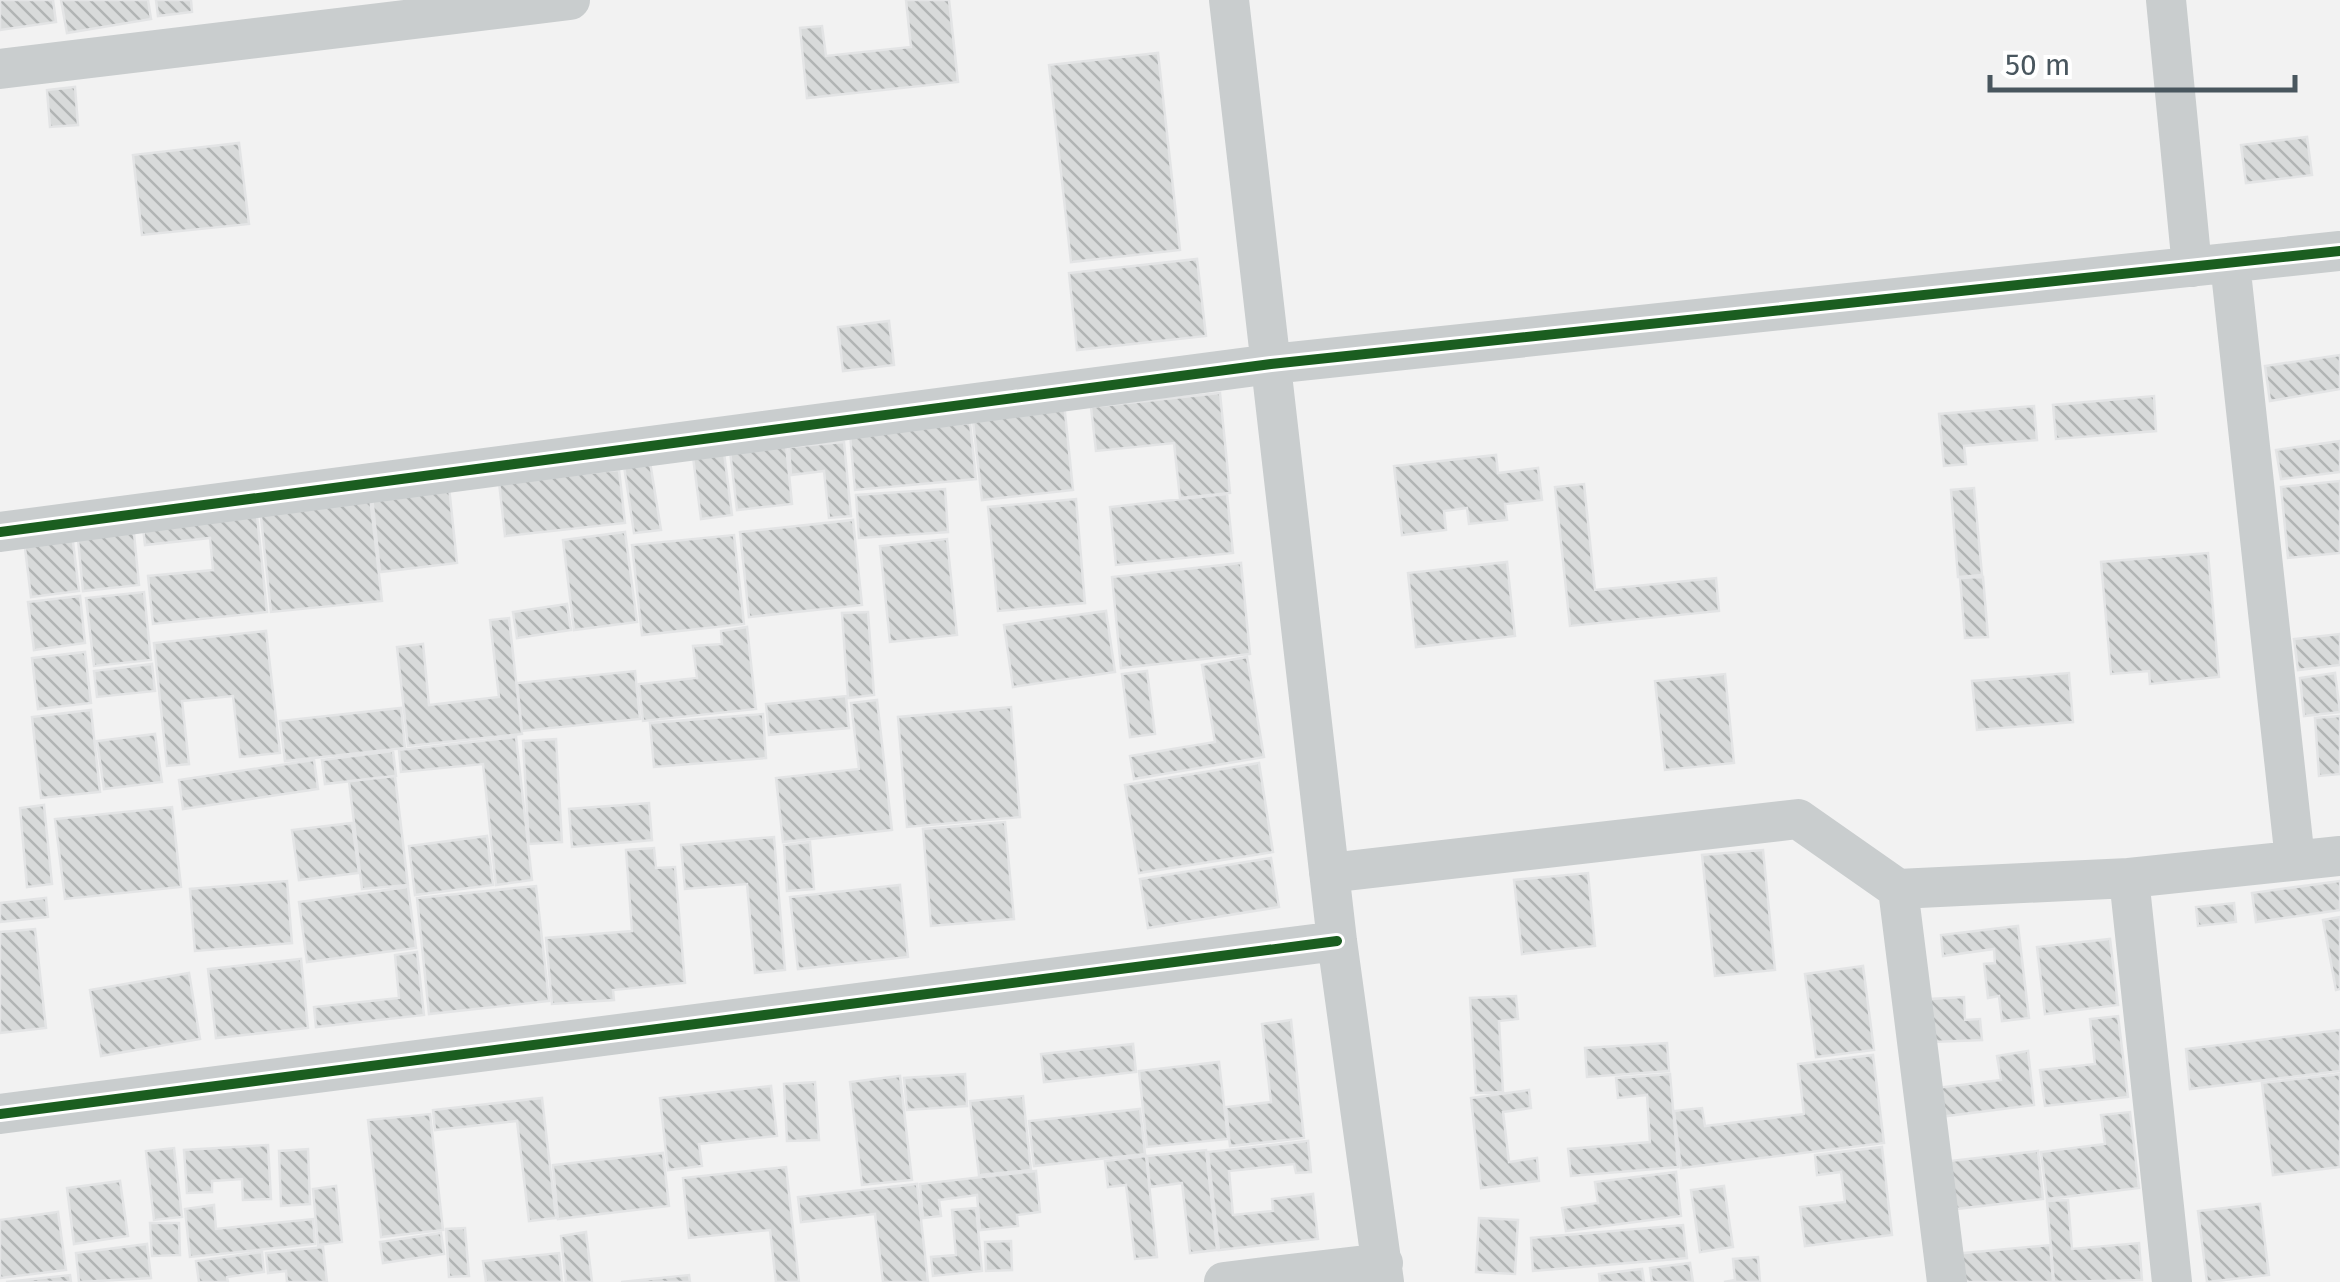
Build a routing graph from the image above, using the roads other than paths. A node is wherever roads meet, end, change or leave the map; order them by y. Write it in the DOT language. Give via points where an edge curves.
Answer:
graph roads {
  1 [pos="570,0"];
  2 [pos="1230,0"];
  3 [pos="2166,0"];
  4 [pos="0,69"];
  5 [pos="2340,251"];
  6 [pos="2211,265"];
  7 [pos="1271,364"];
  8 [pos="0,532"];
  9 [pos="2340,856"];
  10 [pos="2295,860"];
  11 [pos="1329,873"];
  12 [pos="2129,878"];
  13 [pos="1898,890"];
  14 [pos="1336,941"];
  15 [pos="0,1114"];
  16 [pos="1383,1273"];
  17 [pos="1224,1282"];
  18 [pos="1947,1282"];
  19 [pos="2172,1282"];
  1 -- 4 [label="street"];
  2 -- 7 [label="street"];
  3 -- 6 [label="street"];
  5 -- 6 [label="street"];
  6 -- 7 [label="street"];
  6 -- 10 [label="street"];
  7 -- 8 [label="street"];
  7 -- 11 [label="street"];
  9 -- 10 [label="street"];
  10 -- 12 [label="street"];
  11 -- 13 [label="street" via="1798,819"];
  11 -- 14 [label="street"];
  12 -- 13 [label="street"];
  12 -- 19 [label="street"];
  13 -- 18 [label="street"];
  14 -- 15 [label="street"];
  14 -- 16 [label="street"];
  16 -- 17 [label="street"];
}
